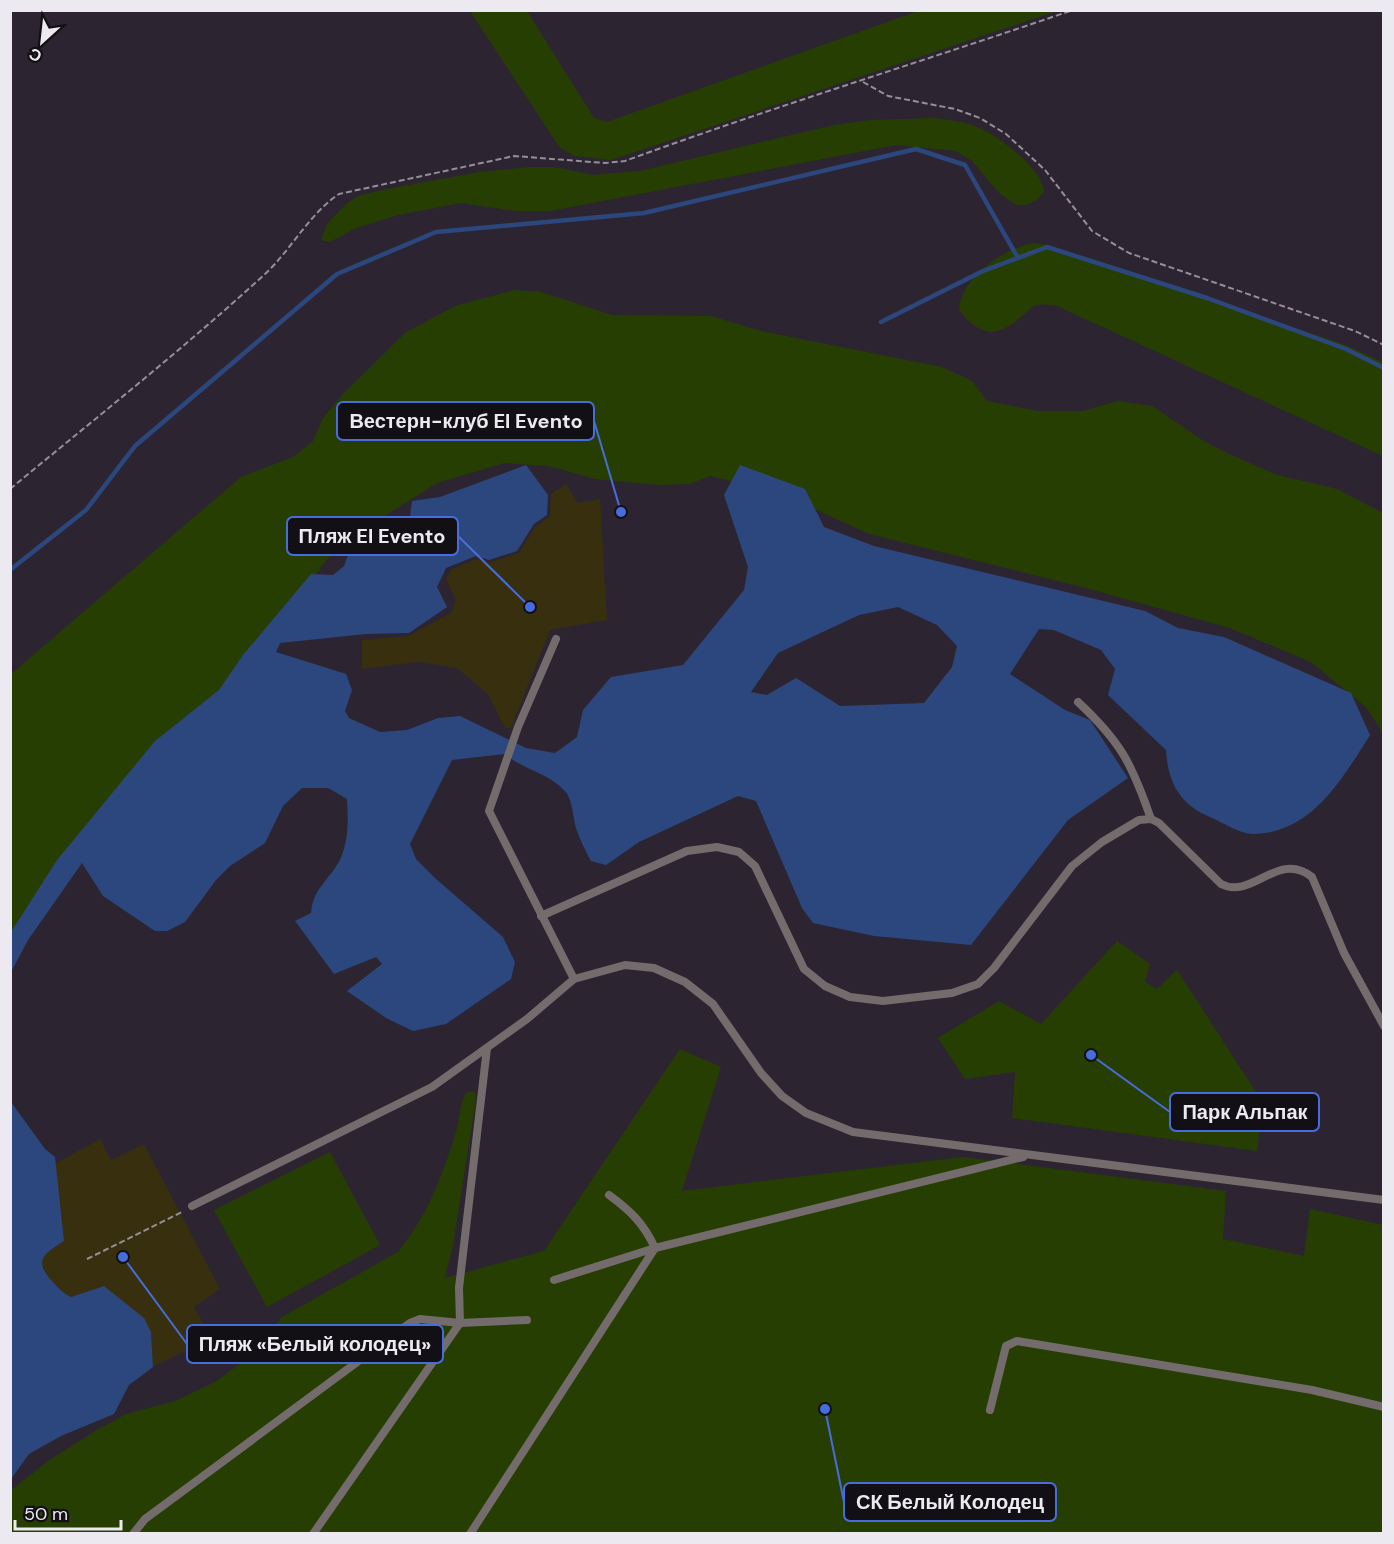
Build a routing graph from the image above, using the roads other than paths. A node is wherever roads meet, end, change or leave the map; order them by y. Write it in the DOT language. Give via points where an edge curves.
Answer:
graph roads {
  1 [pos="556,639"];
  2 [pos="1078,702"];
  3 [pos="1151,819"];
  4 [pos="542,916"];
  5 [pos="574,979"];
  6 [pos="1383,1026"];
  7 [pos="487,1048"];
  8 [pos="1030,1156"];
  9 [pos="609,1195"];
  10 [pos="1383,1200"];
  11 [pos="192,1206"];
  12 [pos="655,1248"];
  13 [pos="554,1280"];
  14 [pos="527,1320"];
  15 [pos="460,1323"];
  16 [pos="1383,1407"];
  17 [pos="990,1410"];
  18 [pos="133,1533"];
  19 [pos="313,1533"];
  20 [pos="470,1533"];
  1 -- 4 [label="lane" via="518,727 489,811"];
  2 -- 3 [label="lane" via="1109,731 1125,754"];
  3 -- 4 [label="lane" via="1139,820 1101,842 1072,866 994,968 978,984 952,993 883,1001 850,997 825,986 804,969 755,866 739,852 717,847 687,851"];
  3 -- 6 [label="lane" via="1229,887 1283,868 1301,869 1312,877 1344,952"];
  4 -- 5 [label="lane"];
  5 -- 7 [label="lane"];
  5 -- 8 [label="lane" via="625,965 654,968 685,982 713,1004 782,1096 828,1124 886,1139"];
  7 -- 11 [label="lane" via="432,1087"];
  7 -- 15 [label="lane" via="459,1287"];
  8 -- 10 [label="lane"];
  8 -- 12 [label="lane"];
  9 -- 12 [label="lane" via="645,1227"];
  12 -- 13 [label="lane"];
  12 -- 20 [label="lane"];
  14 -- 15 [label="lane"];
  15 -- 18 [label="lane" via="420,1319 410,1323 145,1519"];
  15 -- 19 [label="lane"];
  16 -- 17 [label="lane" via="1312,1390 1017,1341 1006,1346"];
}
